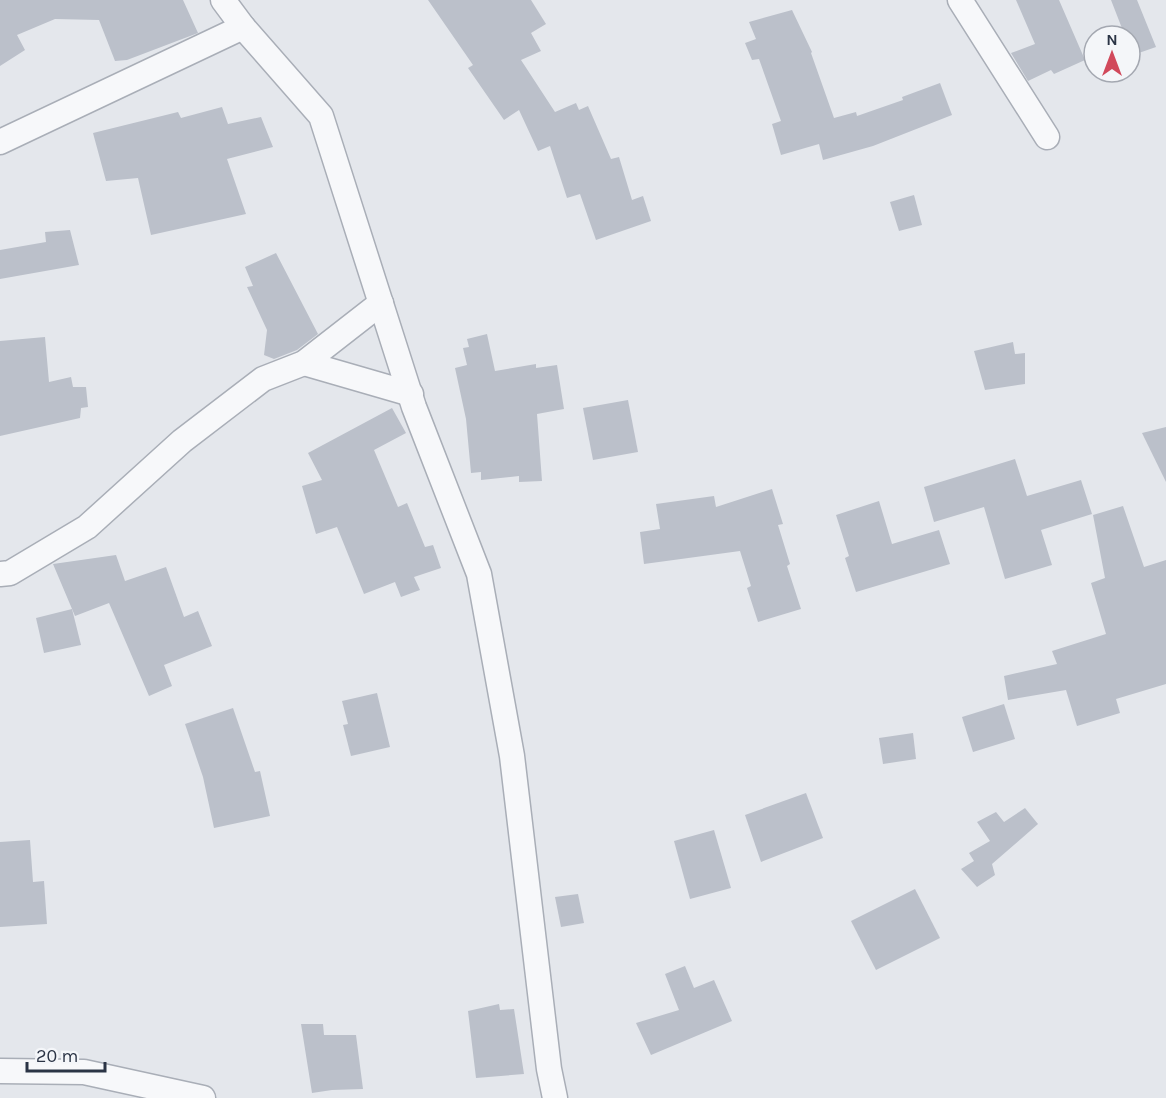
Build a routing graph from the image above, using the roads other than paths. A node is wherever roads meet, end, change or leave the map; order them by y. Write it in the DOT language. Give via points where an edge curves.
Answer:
graph roads {
  1 [pos="223,0"];
  2 [pos="960,0"];
  3 [pos="243,27"];
  4 [pos="1047,137"];
  5 [pos="0,142"];
  6 [pos="381,303"];
  7 [pos="304,363"];
  8 [pos="411,394"];
  9 [pos="0,574"];
  10 [pos="0,1071"];
  11 [pos="203,1098"];
  12 [pos="555,1098"];
  1 -- 3 [label="street"];
  2 -- 4 [label="street"];
  3 -- 5 [label="street"];
  3 -- 6 [label="street" via="321,116"];
  6 -- 7 [label="street"];
  6 -- 8 [label="street"];
  7 -- 8 [label="street"];
  7 -- 9 [label="street" via="263,379 183,441 87,527 10,573"];
  8 -- 12 [label="street" via="479,574 512,756"];
  10 -- 11 [label="street" via="84,1072"];
}
